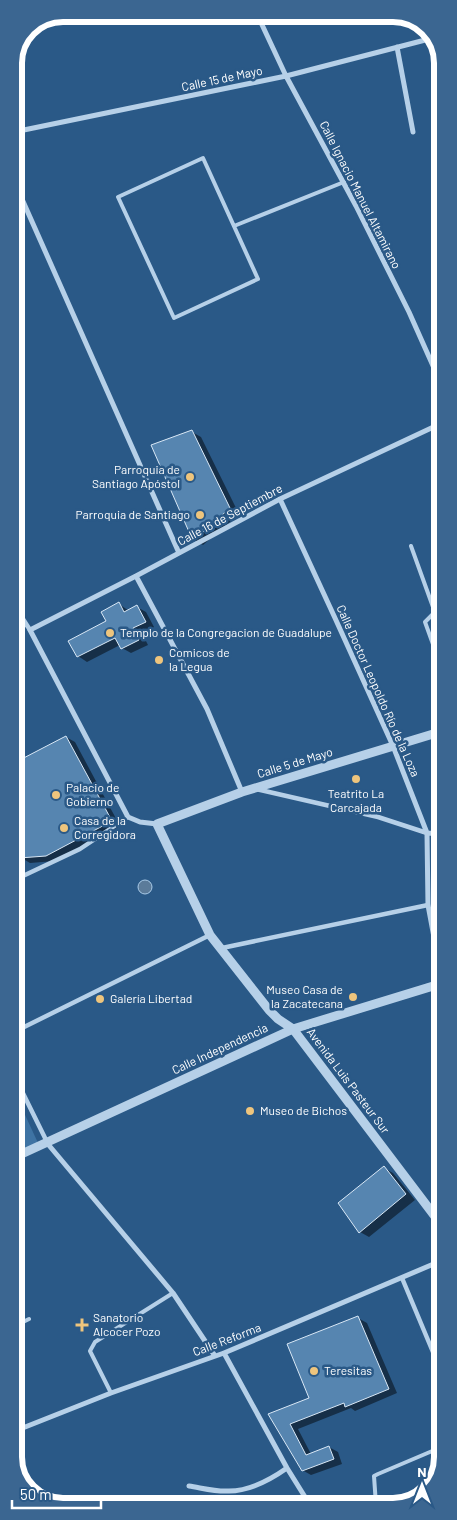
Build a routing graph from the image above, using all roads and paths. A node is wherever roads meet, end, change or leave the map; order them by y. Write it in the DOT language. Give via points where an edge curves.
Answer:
graph roads {
  1 [pos="261,23"];
  2 [pos="426,40"];
  3 [pos="397,47"];
  4 [pos="286,76"];
  5 [pos="22,130"];
  6 [pos="413,132"];
  7 [pos="344,182"];
  8 [pos="22,199"];
  9 [pos="234,226"];
  10 [pos="434,369"];
  11 [pos="434,427"];
  12 [pos="280,499"];
  13 [pos="411,546"];
  14 [pos="179,553"];
  15 [pos="136,576"];
  16 [pos="434,613"];
  17 [pos="434,613"];
  18 [pos="22,618"];
  19 [pos="26,624"];
  20 [pos="22,626"];
  21 [pos="30,630"];
  22 [pos="434,647"];
  23 [pos="434,734"];
  24 [pos="393,746"];
  25 [pos="254,788"];
  26 [pos="242,792"];
  27 [pos="128,817"];
  28 [pos="157,824"];
  29 [pos="427,833"];
  30 [pos="434,833"];
  31 [pos="22,876"];
  32 [pos="428,905"];
  33 [pos="210,935"];
  34 [pos="434,937"];
  35 [pos="222,948"];
  36 [pos="434,987"];
  37 [pos="22,1028"];
  38 [pos="293,1029"];
  39 [pos="22,1094"];
  40 [pos="47,1143"];
  41 [pos="22,1154"];
  42 [pos="434,1215"];
  43 [pos="434,1264"];
  44 [pos="402,1278"];
  45 [pos="173,1293"];
  46 [pos="29,1319"];
  47 [pos="22,1322"];
  48 [pos="224,1353"];
  49 [pos="434,1354"];
  50 [pos="215,1356"];
  51 [pos="111,1393"];
  52 [pos="22,1428"];
  53 [pos="434,1450"];
  54 [pos="287,1468"];
  55 [pos="189,1486"];
  56 [pos="305,1498"];
  57 [pos="376,1498"];
  1 -- 4 [label="street, Calle Ignacio Manuel Altamirano"];
  2 -- 3 [label="street, Calle 15 de Mayo"];
  3 -- 4 [label="street, Calle 15 de Mayo"];
  3 -- 6 [label="street"];
  4 -- 5 [label="street, Calle 15 de Mayo"];
  4 -- 7 [label="street, Calle Ignacio Manuel Altamirano"];
  7 -- 9 [label="lane"];
  7 -- 10 [label="street, Calle Ignacio Manuel Altamirano"];
  8 -- 14 [label="street"];
  9 -- 9 [label="lane" via="258,279 174,318 118,196 202,158"];
  11 -- 12 [label="street, Calle 16 de Septiembre"];
  12 -- 14 [label="street, Calle 16 de Septiembre"];
  12 -- 24 [label="street, Calle Doctor Leopoldo Río de la Loza"];
  13 -- 17 [label="lane"];
  14 -- 15 [label="street, Calle 16 de Septiembre"];
  15 -- 21 [label="street, Calle 16 de Septiembre"];
  15 -- 26 [label="street" via="207,709"];
  16 -- 22 [label="lane" via="425,622"];
  18 -- 19 [label="street"];
  19 -- 20 [label="street"];
  19 -- 21 [label="street"];
  21 -- 27 [label="street"];
  23 -- 24 [label="street, Calle 5 de Mayo"];
  24 -- 25 [label="street, Calle 5 de Mayo"];
  24 -- 29 [label="street, Calle Doctor Leopoldo Río de la Loza"];
  25 -- 26 [label="street, Calle 5 de Mayo"];
  25 -- 29 [label="street" via="378,817"];
  26 -- 28 [label="street, Calle 5 de Mayo"];
  27 -- 28 [label="street"];
  27 -- 31 [label="street" via="80,849"];
  28 -- 33 [label="street, Avenida Luis Pasteur Sur"];
  29 -- 30 [label="street"];
  29 -- 32 [label="street, Calle Doctor Leopoldo Río de la Loza"];
  32 -- 34 [label="street, Calle Doctor Leopoldo Río de la Loza"];
  32 -- 35 [label="street"];
  33 -- 35 [label="street, Avenida Luis Pasteur Sur"];
  33 -- 37 [label="street"];
  35 -- 38 [label="street, Avenida Luis Pasteur Sur" via="269,1010"];
  36 -- 38 [label="street, Calle Independencia"];
  38 -- 40 [label="street, Calle Independencia"];
  38 -- 42 [label="street, Avenida Luis Pasteur Sur"];
  39 -- 40 [label="street"];
  40 -- 41 [label="street, Calle Independencia"];
  40 -- 45 [label="street"];
  43 -- 44 [label="street, Calle Reforma"];
  44 -- 48 [label="street, Calle Reforma"];
  44 -- 49 [label="street"];
  45 -- 50 [label="street"];
  45 -- 51 [label="lane" via="95,1342 90,1351"];
  46 -- 47 [label="lane"];
  48 -- 50 [label="street, Calle Reforma"];
  48 -- 54 [label="street"];
  50 -- 51 [label="street, Calle Reforma"];
  51 -- 52 [label="street, Calle Reforma"];
  53 -- 57 [label="lane" via="374,1476"];
  54 -- 55 [label="street" via="245,1489 228,1492"];
  54 -- 56 [label="street"];
}
